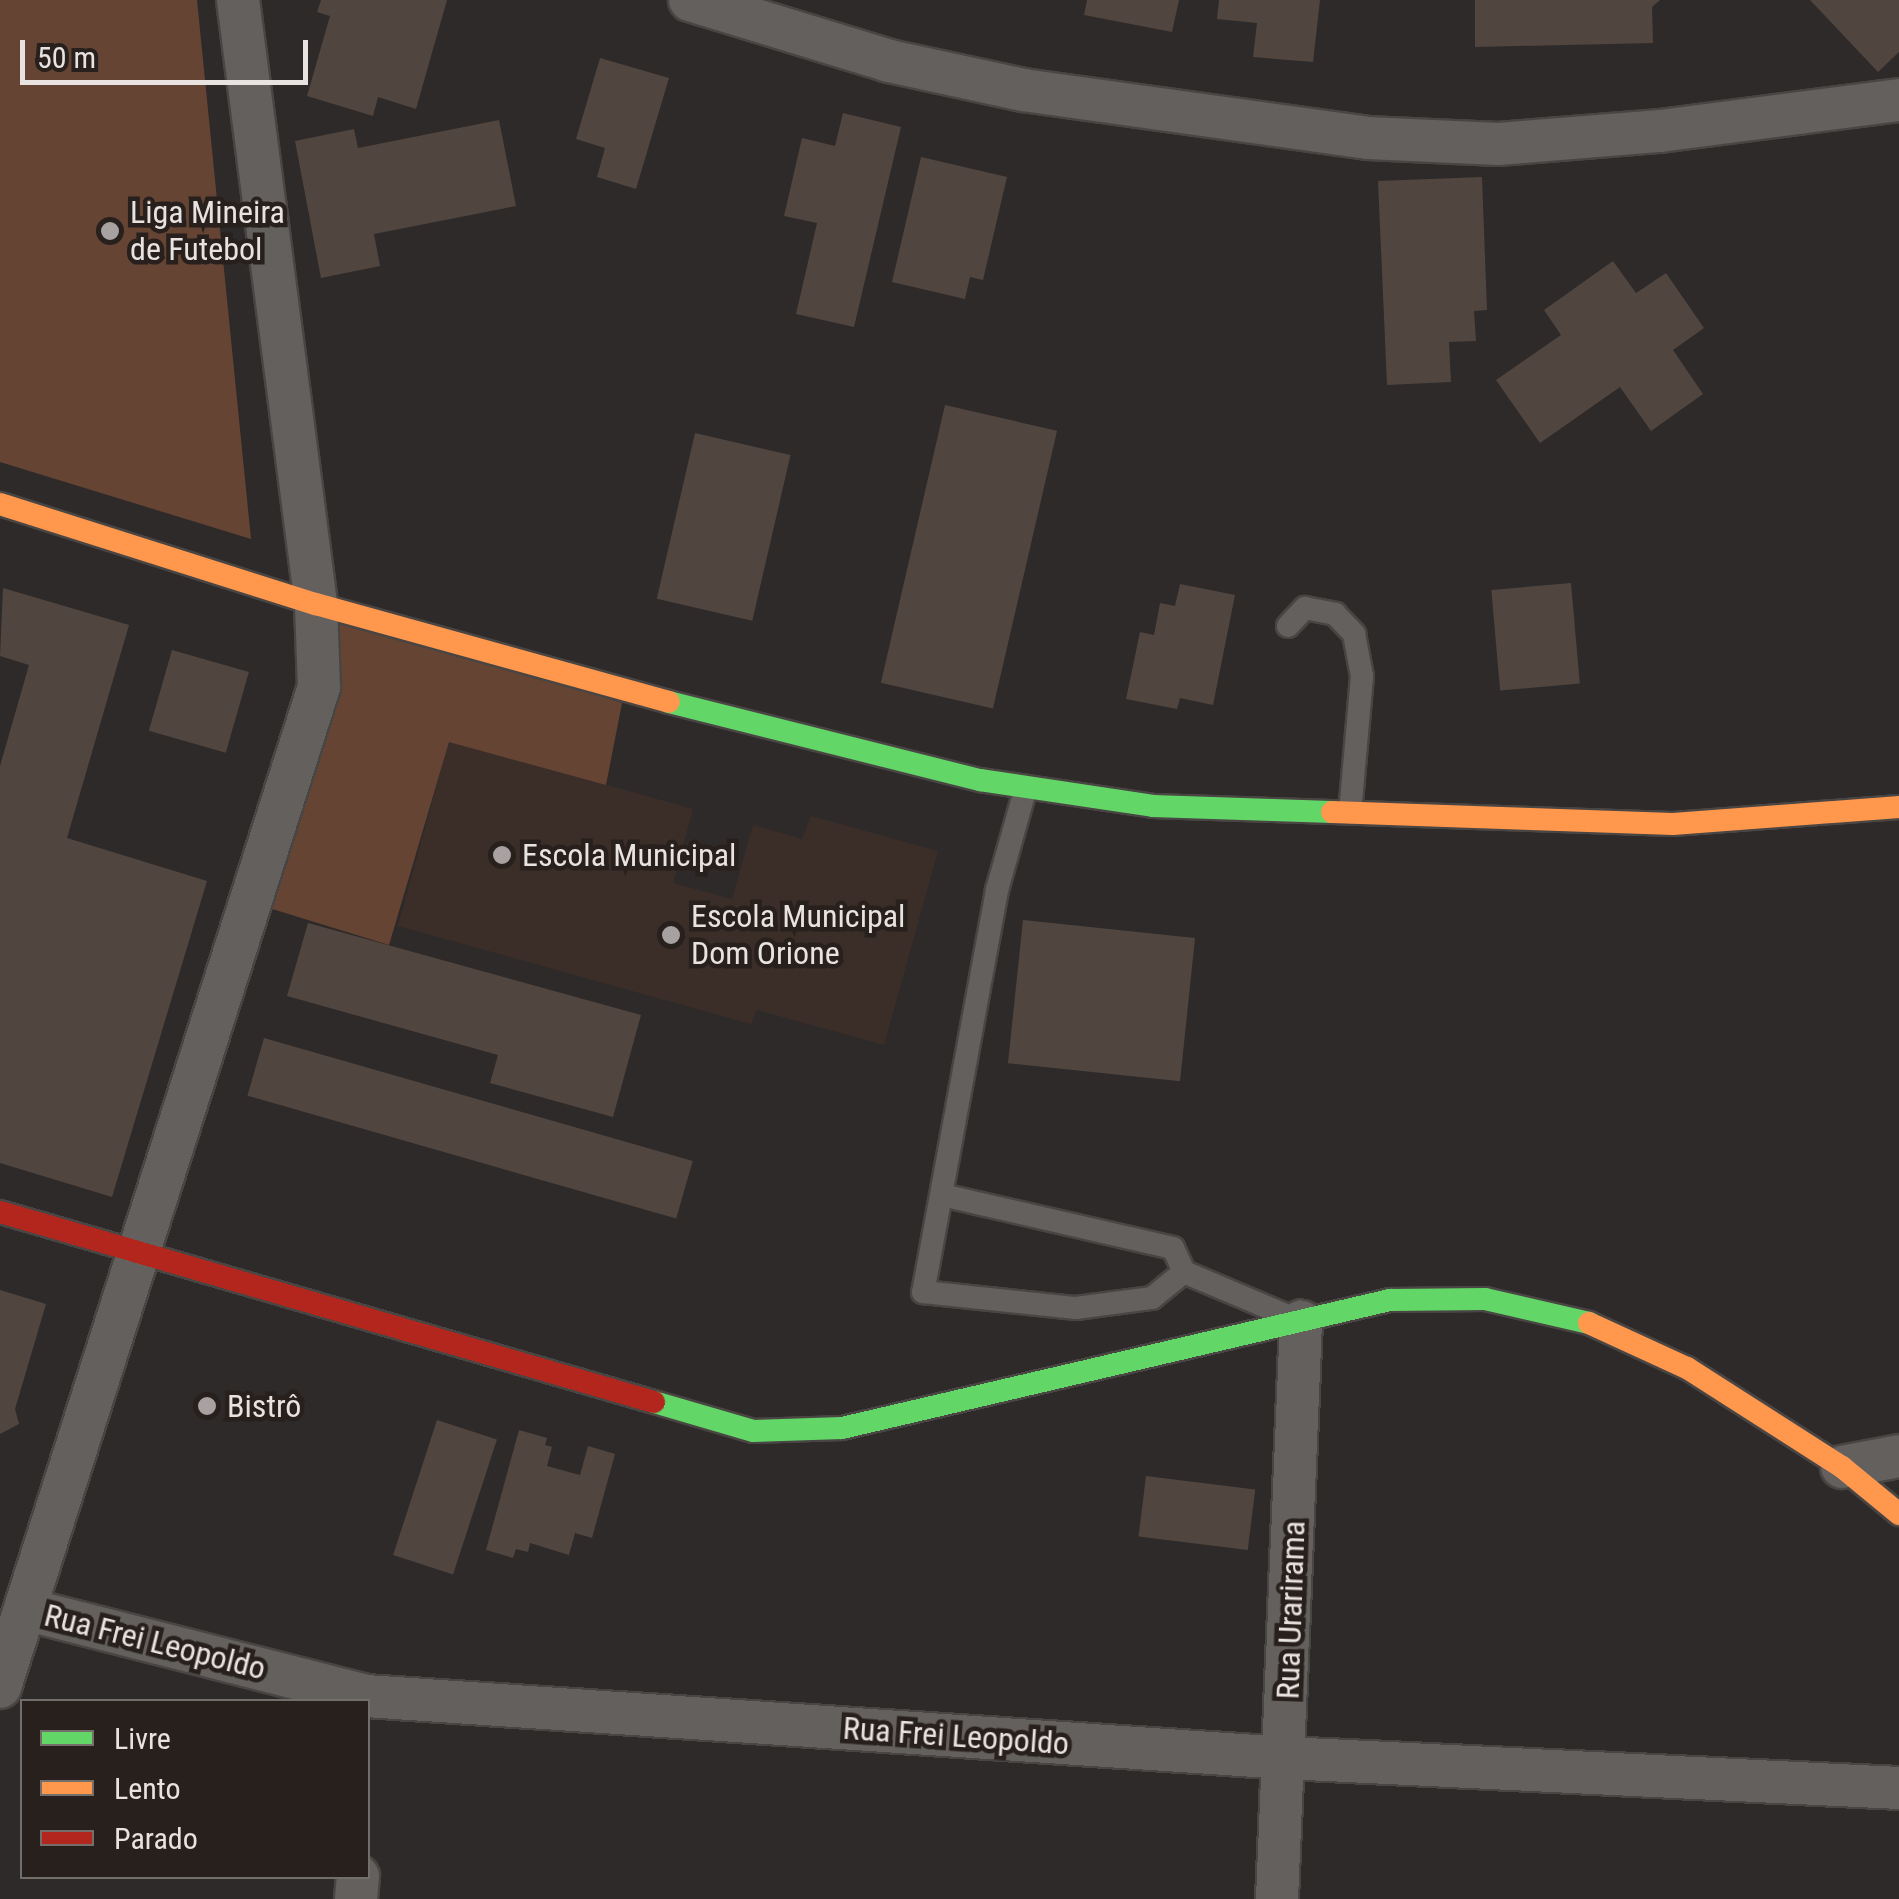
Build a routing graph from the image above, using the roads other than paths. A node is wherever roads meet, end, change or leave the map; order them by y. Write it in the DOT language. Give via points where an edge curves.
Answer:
graph roads {
  1 [pos="238,0"];
  2 [pos="690,0"];
  3 [pos="1899,100"];
  4 [pos="0,504"];
  5 [pos="316,604"];
  6 [pos="1288,626"];
  7 [pos="1026,786"];
  8 [pos="1899,808"];
  9 [pos="1350,812"];
  10 [pos="942,1195"];
  11 [pos="0,1212"];
  12 [pos="136,1252"];
  13 [pos="1184,1272"];
  14 [pos="1302,1320"];
  15 [pos="1899,1456"];
  16 [pos="1842,1467"];
  17 [pos="1899,1514"];
  18 [pos="25,1609"];
  19 [pos="0,1687"];
  20 [pos="366,1699"];
  21 [pos="370,1699"];
  22 [pos="1286,1758"];
  23 [pos="1899,1788"];
  24 [pos="1276,1899"];
  1 -- 5 [label="street"];
  2 -- 3 [label="street" via="890,61 1023,90 1368,138 1516,142"];
  4 -- 5 [label="street"];
  5 -- 7 [label="street" via="800,738"];
  5 -- 12 [label="street" via="319,687"];
  6 -- 9 [label="lane" via="1306,608 1335,614 1354,634 1362,676"];
  7 -- 9 [label="street" via="1152,806"];
  7 -- 10 [label="lane" via="998,890"];
  8 -- 9 [label="street" via="1673,824"];
  10 -- 13 [label="lane" via="1173,1248"];
  10 -- 13 [label="lane" via="923,1292 1076,1308 1152,1298"];
  11 -- 12 [label="street"];
  12 -- 14 [label="street" via="753,1431 842,1428"];
  12 -- 18 [label="street"];
  13 -- 14 [label="lane"];
  14 -- 16 [label="street" via="1390,1300 1485,1299 1596,1325 1687,1368"];
  14 -- 22 [label="street, Rua Urarirama"];
  15 -- 16 [label="street"];
  16 -- 17 [label="street"];
  18 -- 19 [label="street"];
  18 -- 20 [label="street, Rua Frei Leopoldo"];
  21 -- 22 [label="street, Rua Frei Leopoldo"];
  22 -- 23 [label="street, Rua Frei Leopoldo"];
  22 -- 24 [label="street, Rua Urarirama"];
}
